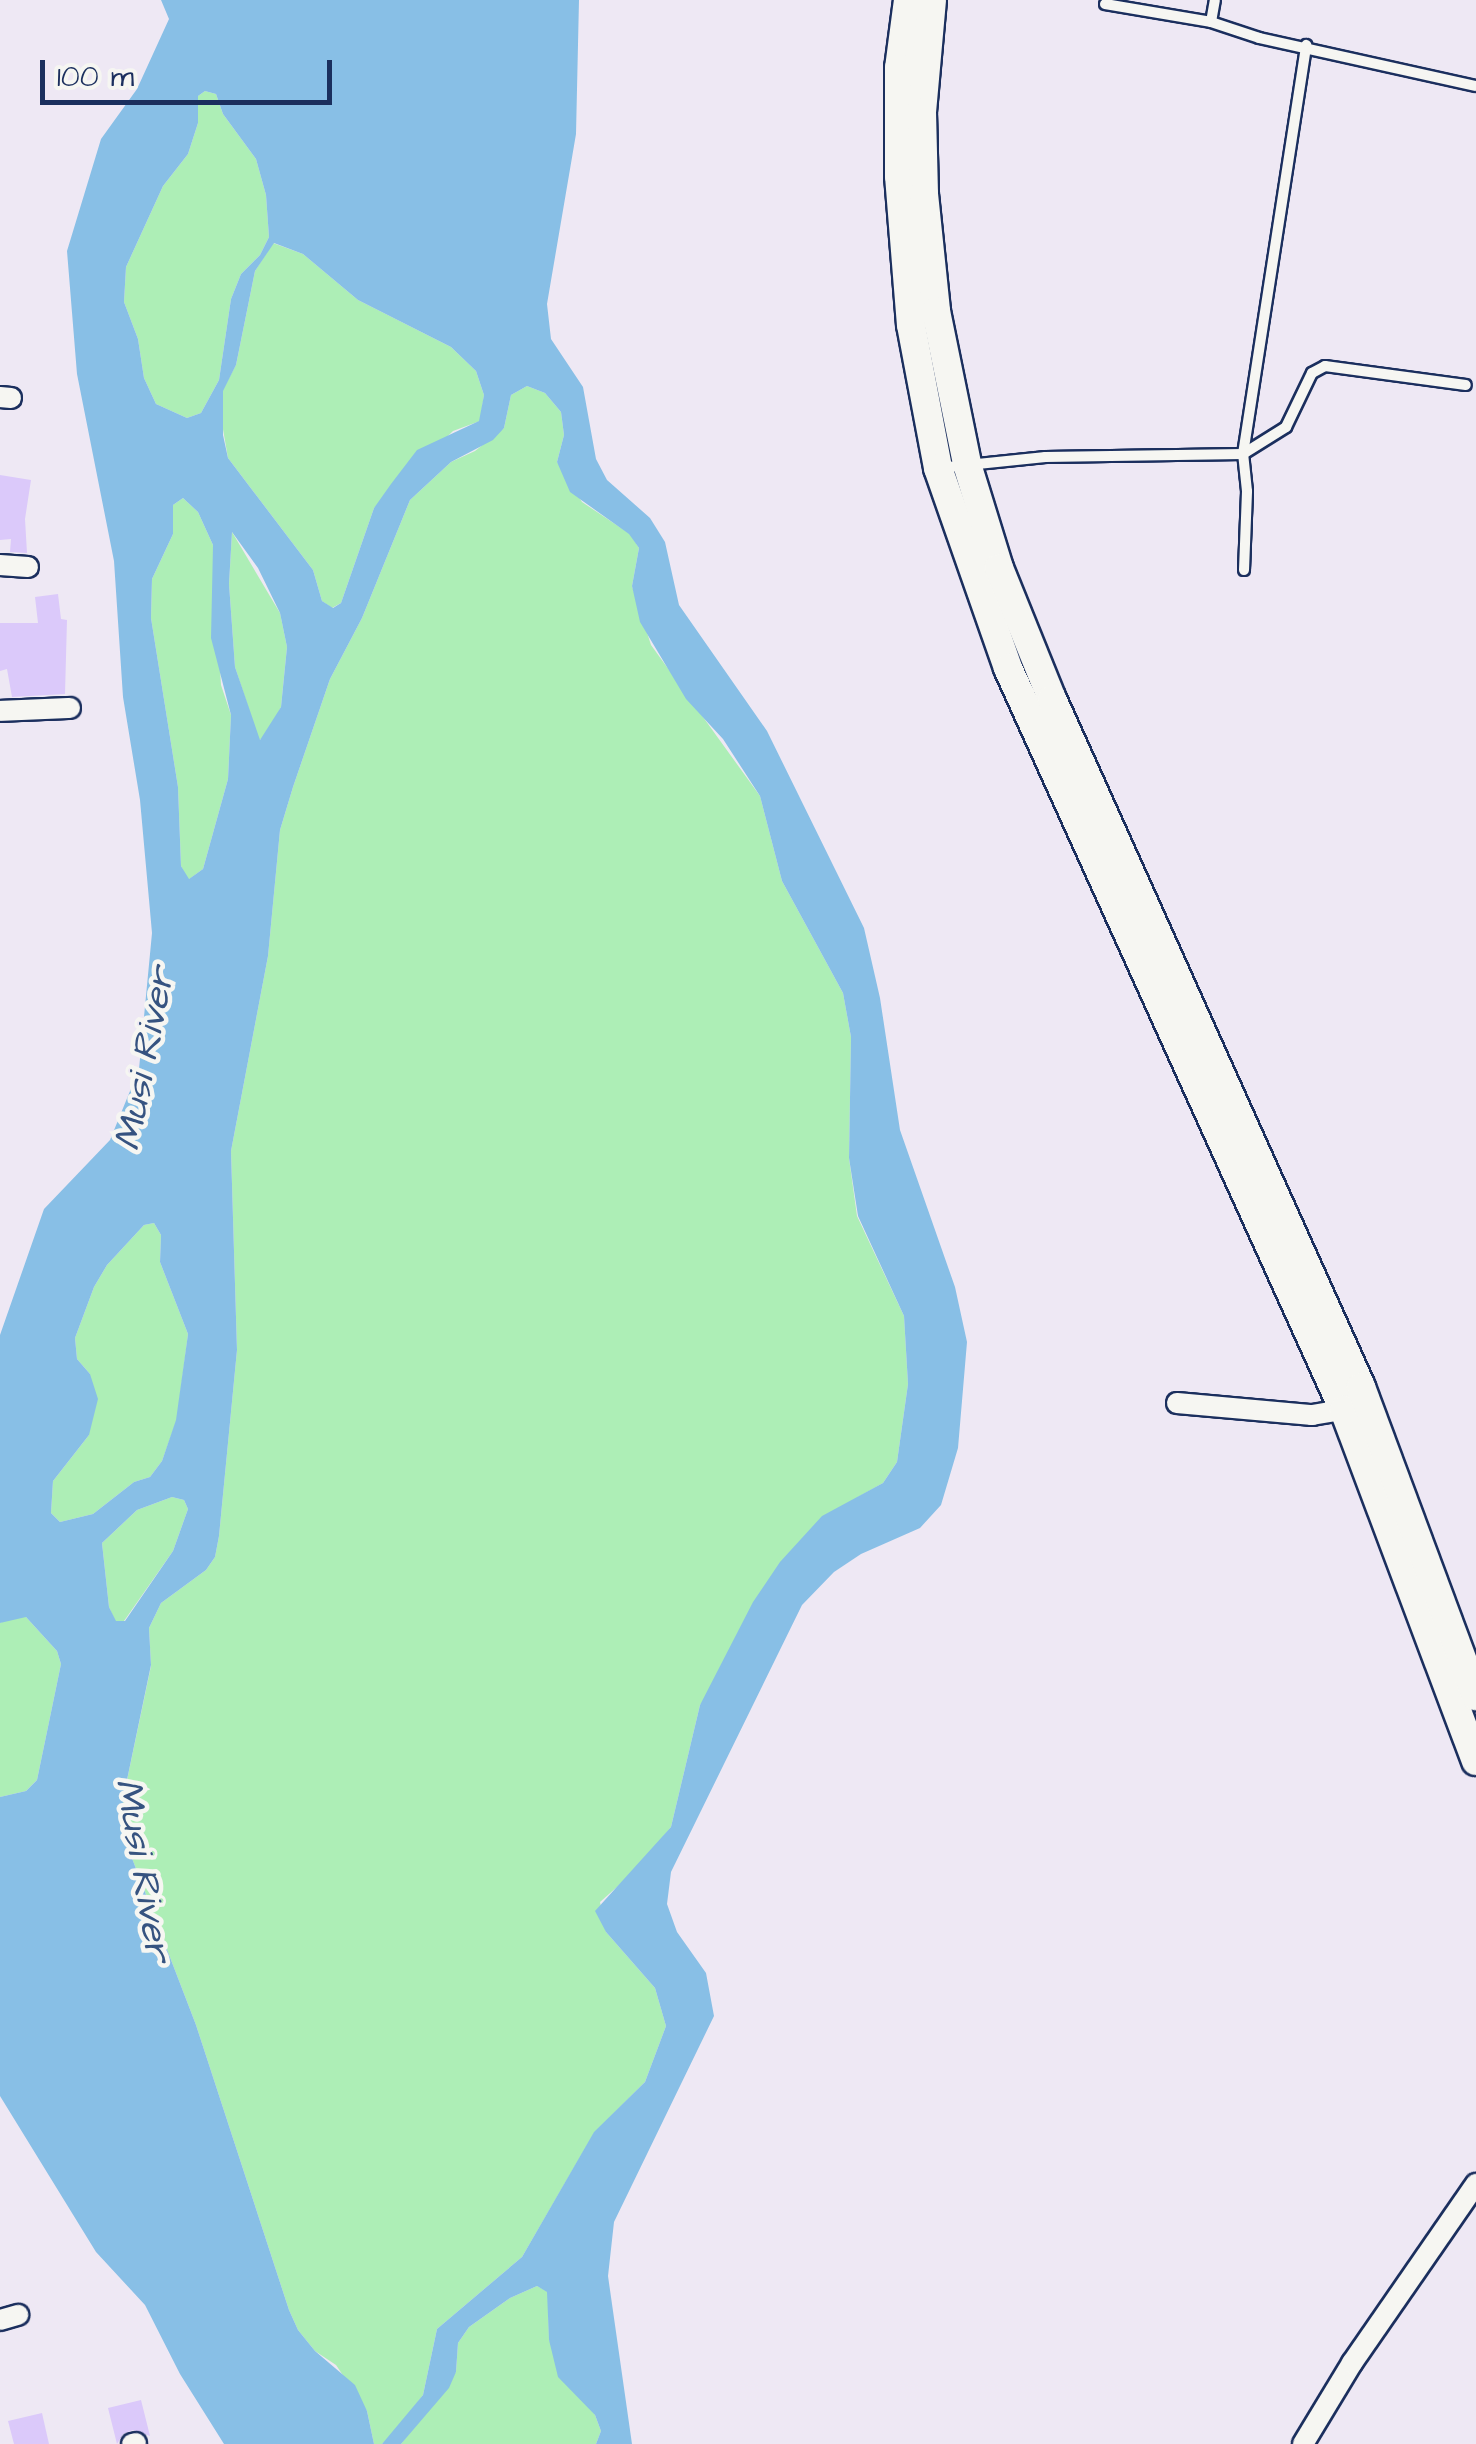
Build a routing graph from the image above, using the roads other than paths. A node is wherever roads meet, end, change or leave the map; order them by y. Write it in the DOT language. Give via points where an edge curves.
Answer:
graph roads {
  1 [pos="908,0"];
  2 [pos="932,0"];
  3 [pos="1215,0"];
  4 [pos="1105,4"];
  5 [pos="1211,22"];
  6 [pos="1306,45"];
  7 [pos="1476,86"];
  8 [pos="1466,385"];
  9 [pos="1243,454"];
  10 [pos="952,466"];
  11 [pos="0,565"];
  12 [pos="28,567"];
  13 [pos="1244,570"];
  14 [pos="70,708"];
  15 [pos="0,711"];
  16 [pos="1178,1403"];
  17 [pos="1356,1407"];
  18 [pos="1476,1696"];
  19 [pos="1476,1761"];
  20 [pos="1476,2184"];
  21 [pos="1303,2444"];
  1 -- 10 [label="street" via="899,68 899,176 911,325"];
  2 -- 10 [label="street" via="922,112 924,194"];
  3 -- 5 [label="lane"];
  4 -- 5 [label="lane"];
  5 -- 6 [label="lane"];
  6 -- 7 [label="lane"];
  6 -- 9 [label="lane"];
  8 -- 9 [label="lane" via="1325,366 1312,373 1286,427"];
  9 -- 10 [label="lane" via="1045,457"];
  9 -- 13 [label="lane"];
  10 -- 17 [label="street" via="1008,668"];
  11 -- 12 [label="street"];
  14 -- 15 [label="street"];
  16 -- 17 [label="street" via="1312,1415"];
  17 -- 18 [label="street"];
  17 -- 19 [label="street"];
  20 -- 21 [label="street"];
}
